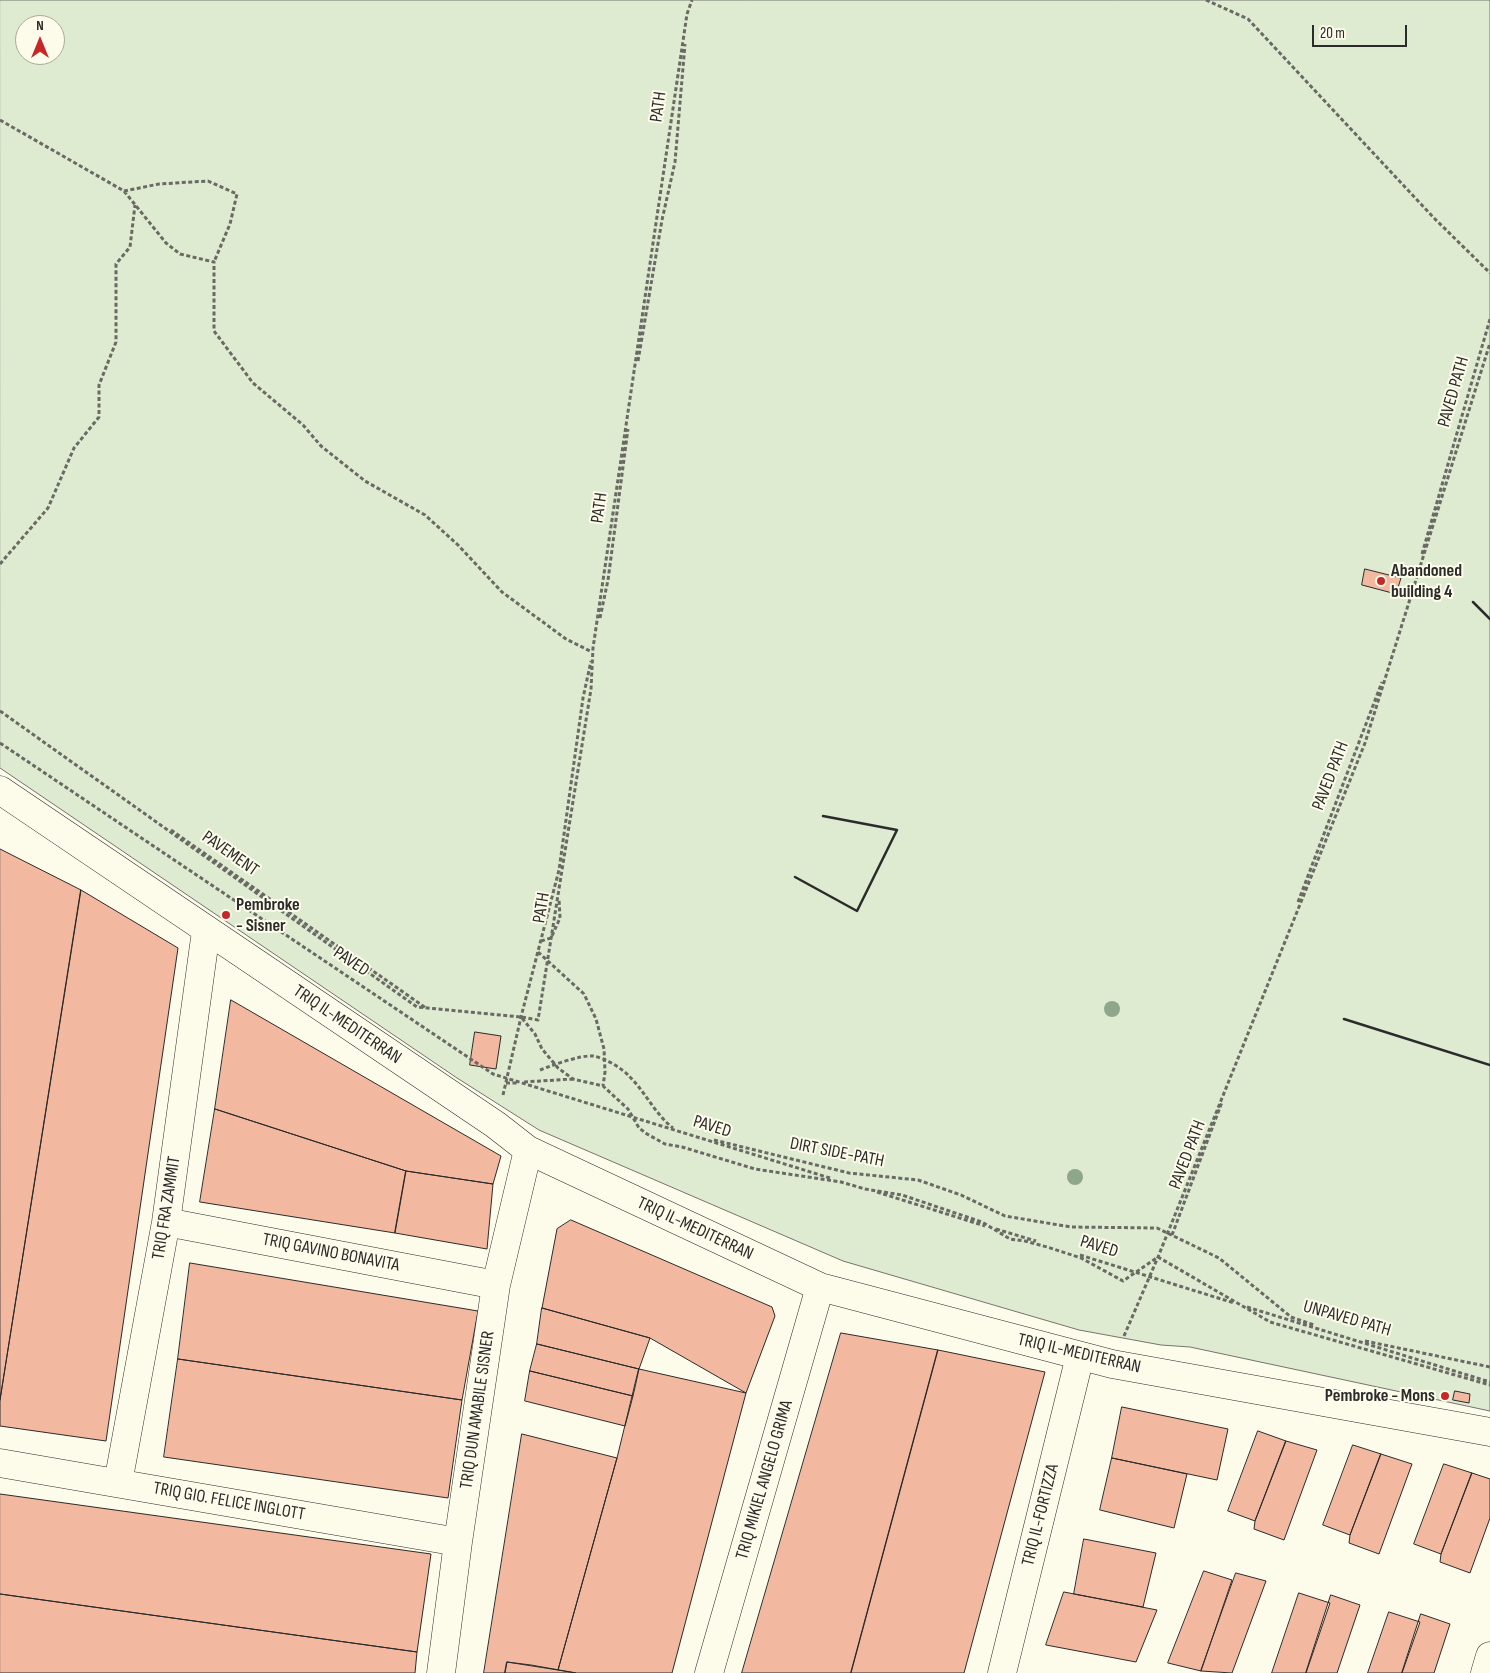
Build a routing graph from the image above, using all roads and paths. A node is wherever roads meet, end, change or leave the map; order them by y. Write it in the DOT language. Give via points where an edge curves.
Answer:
graph roads {
  1 [pos="693,0"];
  2 [pos="1206,0"];
  3 [pos="687,14"];
  4 [pos="0,120"];
  5 [pos="124,191"];
  6 [pos="135,205"];
  7 [pos="214,262"];
  8 [pos="1490,273"];
  9 [pos="1490,319"];
  10 [pos="1490,343"];
  11 [pos="0,564"];
  12 [pos="1394,649"];
  13 [pos="593,650"];
  14 [pos="0,711"];
  15 [pos="0,743"];
  16 [pos="0,790"];
  17 [pos="551,899"];
  18 [pos="206,931"];
  19 [pos="541,941"];
  20 [pos="538,952"];
  21 [pos="521,1017"];
  22 [pos="540,1070"];
  23 [pos="573,1079"];
  24 [pos="506,1084"];
  25 [pos="603,1086"];
  26 [pos="496,1125"];
  27 [pos="528,1150"];
  28 [pos="166,1222"];
  29 [pos="1172,1235"];
  30 [pos="1158,1257"];
  31 [pos="496,1285"];
  32 [pos="820,1288"];
  33 [pos="1080,1356"];
  34 [pos="1112,1364"];
  35 [pos="1490,1368"];
  36 [pos="1490,1382"];
  37 [pos="1490,1386"];
  38 [pos="1490,1432"];
  39 [pos="0,1463"];
  40 [pos="118,1483"];
  41 [pos="458,1542"];
  42 [pos="1490,1656"];
  43 [pos="441,1673"];
  44 [pos="709,1673"];
  45 [pos="1002,1673"];
  46 [pos="1484,1673"];
  1 -- 3 [label="path"];
  2 -- 8 [label="path" via="1248,19 1434,218"];
  3 -- 13 [label="path, PATH"];
  3 -- 13 [label="path" via="675,162 660,230 635,379 608,580"];
  4 -- 5 [label="path"];
  5 -- 6 [label="path"];
  5 -- 7 [label="path" via="158,184 208,181 237,194 230,224"];
  6 -- 7 [label="path" via="166,243 180,254"];
  6 -- 11 [label="path" via="130,247 116,264 116,342 99,385 99,417 74,448 48,508"];
  7 -- 13 [label="path" via="214,331 253,383 303,425 321,446 365,481 425,515 502,592 566,639"];
  9 -- 12 [label="path, PAVED PATH"];
  10 -- 12 [label="path"];
  12 -- 29 [label="path, PAVED PATH"];
  12 -- 30 [label="path" via="1365,743"];
  13 -- 17 [label="path" via="583,698 559,870"];
  13 -- 21 [label="path, PATH" via="591,689 538,1020"];
  14 -- 21 [label="path" via="417,1007"];
  15 -- 36 [label="path, PAVED" via="493,1074"];
  16 -- 18 [label="street, TRIQ IL-MEDITERRAN"];
  17 -- 19 [label="path"];
  17 -- 19 [label="path" via="559,899 560,918 551,938"];
  18 -- 26 [label="street, TRIQ IL-MEDITERRAN"];
  18 -- 28 [label="street, TRIQ FRA ZAMMIT"];
  19 -- 20 [label="path"];
  20 -- 21 [label="path"];
  20 -- 25 [label="path" via="584,994 596,1019 604,1049"];
  21 -- 23 [label="path" via="542,1049 558,1068"];
  21 -- 24 [label="path"];
  22 -- 29 [label="path, DIRT SIDE-PATH" via="563,1061 592,1056 630,1076 663,1120 678,1132 849,1173 918,1180 961,1195 1004,1216 1072,1227 1157,1228"];
  23 -- 24 [label="path"];
  23 -- 25 [label="path"];
  24 -- 26 [label="path"];
  25 -- 30 [label="path" via="628,1109 639,1128 665,1144 754,1170 841,1182 902,1195 982,1222 1010,1239 1081,1258 1123,1281"];
  26 -- 27 [label="street, TRIQ IL-MEDITERRAN"];
  27 -- 31 [label="street, TRIQ DUN AMABILE SISNER"];
  27 -- 32 [label="street, TRIQ IL-MEDITERRAN"];
  28 -- 31 [label="street, TRIQ GAVINO BONAVITA"];
  28 -- 40 [label="street, TRIQ FRA ZAMMIT"];
  29 -- 35 [label="path, UNPAVED PATH" via="1219,1258 1291,1317 1345,1337"];
  30 -- 34 [label="path"];
  30 -- 37 [label="path" via="1270,1322"];
  31 -- 41 [label="street, TRIQ DUN AMABILE SISNER"];
  32 -- 33 [label="street, TRIQ IL-MEDITERRAN"];
  32 -- 44 [label="street, TRIQ MIKIEL ANGELO GRIMA"];
  33 -- 34 [label="street, TRIQ IL-MEDITERRAN"];
  33 -- 45 [label="street, TRIQ IL-FORTIZZA"];
  34 -- 38 [label="street, TRIQ IL-MEDITERRAN"];
  39 -- 40 [label="street, TRIQ GIO. FELICE INGLOTT"];
  40 -- 41 [label="street, TRIQ GIO. FELICE INGLOTT"];
  41 -- 43 [label="street, TRIQ DUN AMABILE SISNER"];
  42 -- 46 [label="street"];
}
